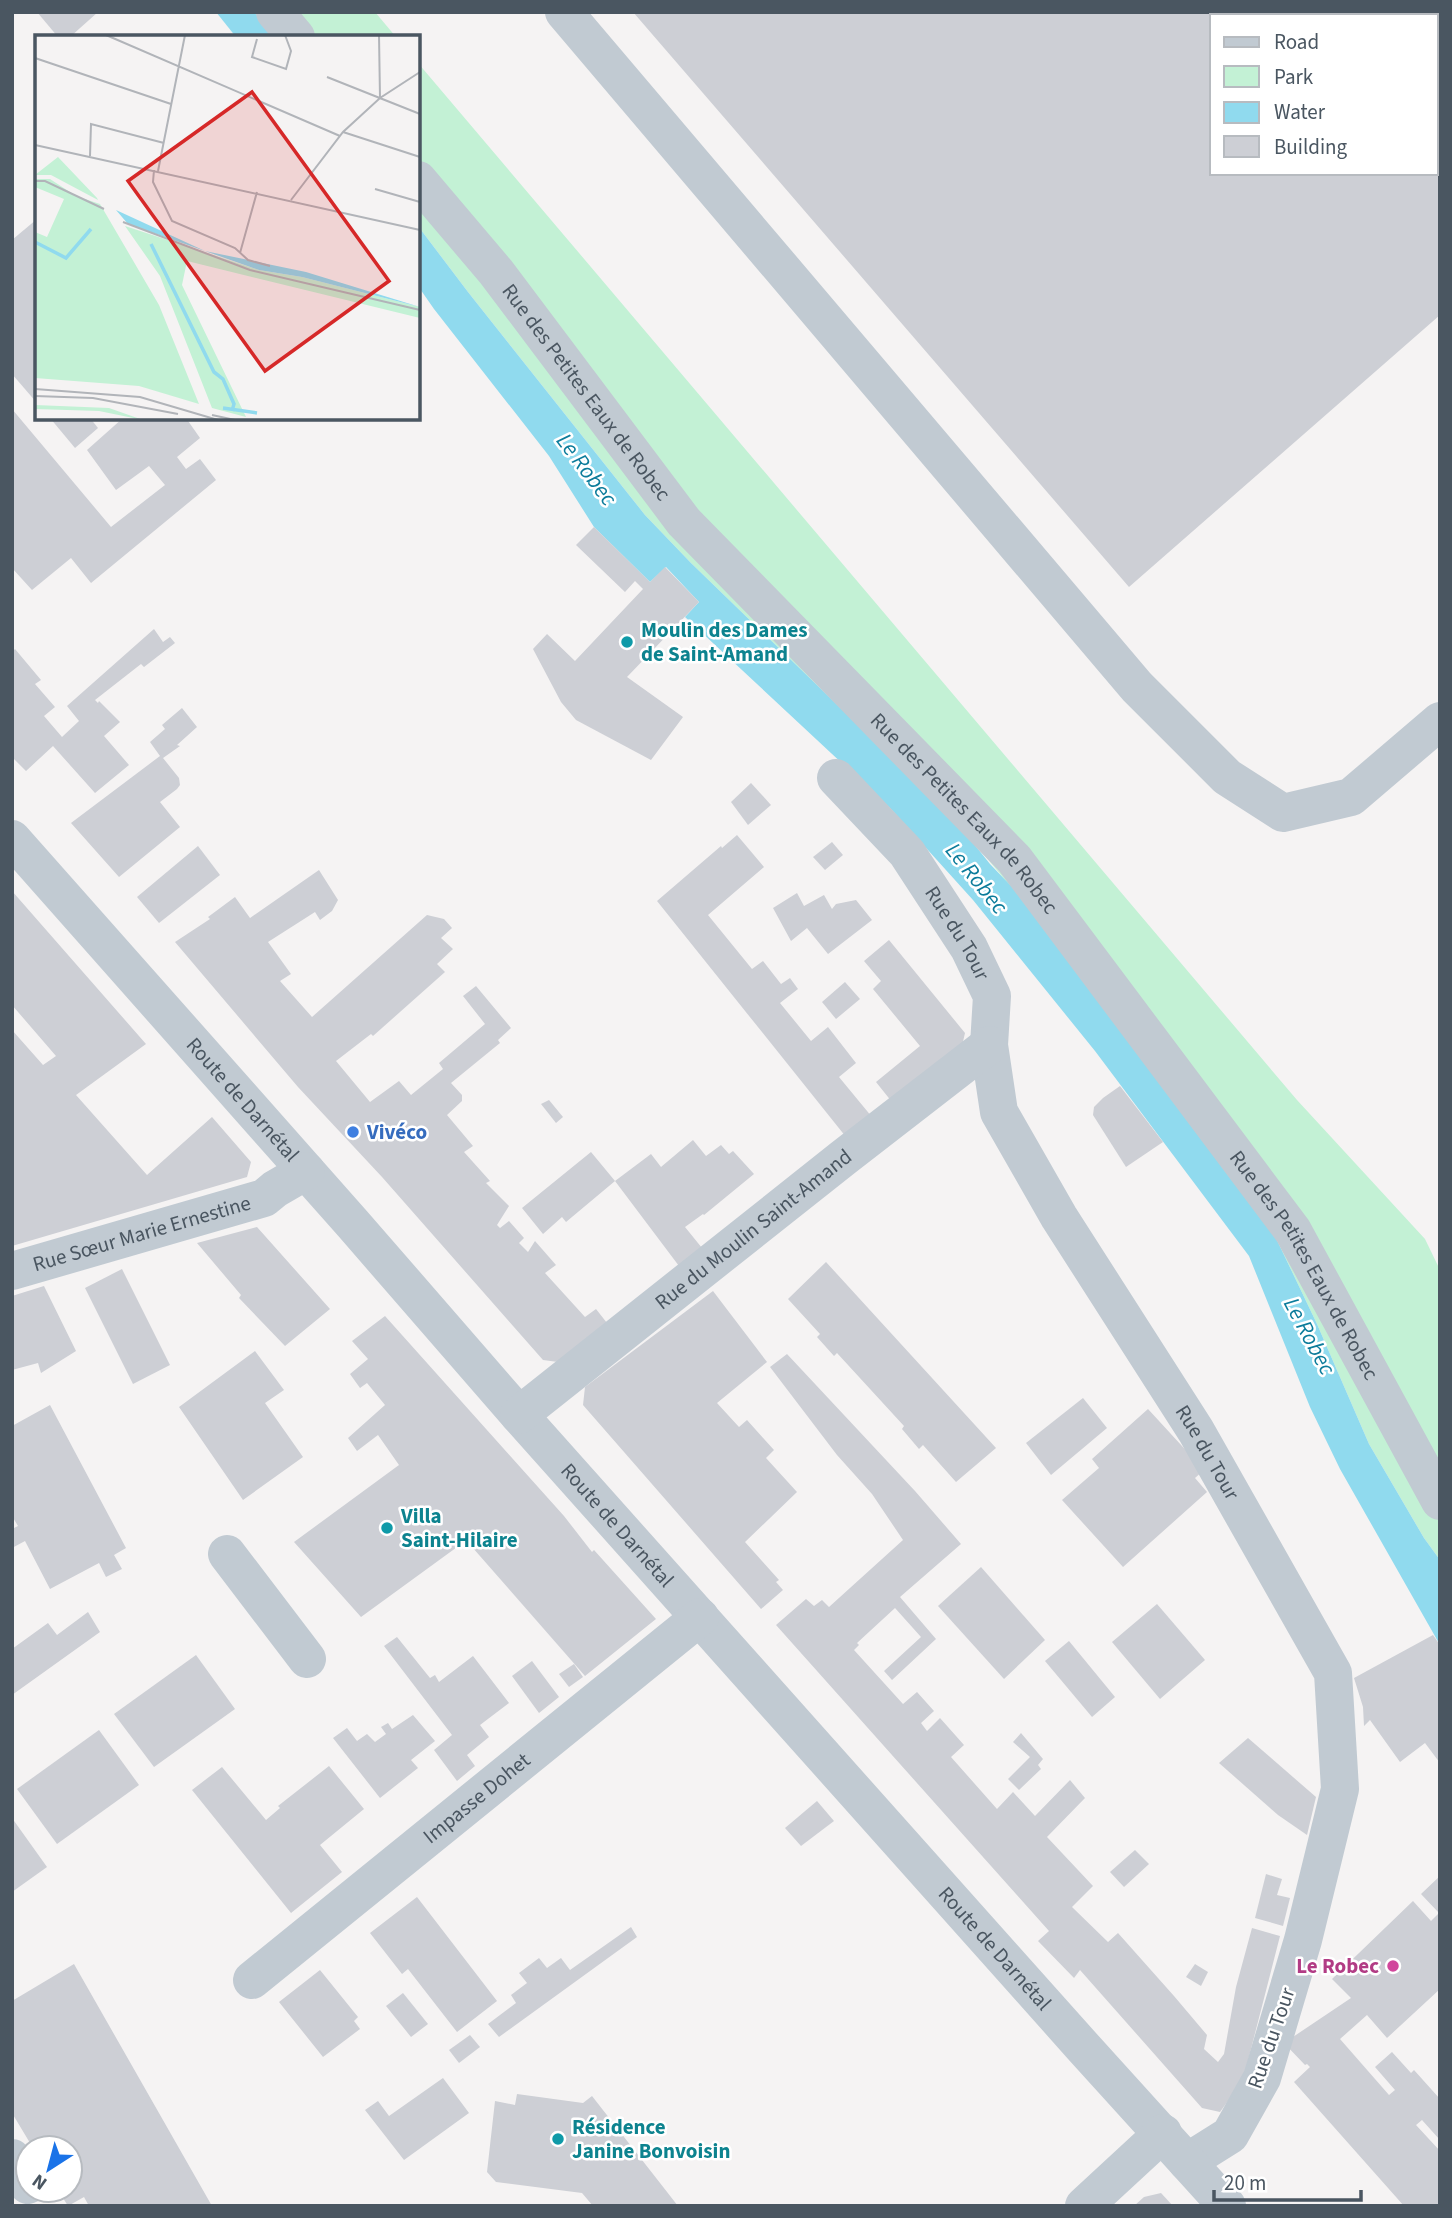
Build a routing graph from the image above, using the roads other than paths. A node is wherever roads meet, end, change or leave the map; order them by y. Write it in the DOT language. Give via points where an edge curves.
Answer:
graph roads {
  1 [pos="275,12"];
  2 [pos="564,12"];
  3 [pos="294,35"];
  4 [pos="420,182"];
  5 [pos="1440,721"];
  6 [pos="836,778"];
  7 [pos="12,839"];
  8 [pos="989,1045"];
  9 [pos="306,1171"];
  10 [pos="12,1271"];
  11 [pos="519,1415"];
  12 [pos="1440,1501"];
  13 [pos="227,1553"];
  14 [pos="700,1617"];
  15 [pos="307,1659"];
  16 [pos="252,1980"];
  17 [pos="1163,2133"];
  18 [pos="1187,2162"];
  19 [pos="1084,2206"];
  20 [pos="1227,2206"];
  1 -- 3 [label="street"];
  2 -- 5 [label="street" via="1137,687 1227,776 1283,813 1352,797"];
  4 -- 12 [label="street, Rue des Petites Eaux de Robec" via="496,272 684,522 1014,859 1293,1231"];
  6 -- 8 [label="street, Rue du Tour" via="907,853 969,948 992,996"];
  7 -- 9 [label="street, Route de Darnétal"];
  8 -- 11 [label="street, Rue du Moulin Saint-Amand"];
  8 -- 18 [label="street, Rue du Tour" via="999,1112 1059,1217 1196,1431 1334,1673 1340,1789 1266,2066 1230,2134"];
  9 -- 10 [label="street, Rue Sœur Marie Ernestine" via="264,1198"];
  9 -- 11 [label="street, Route de Darnétal"];
  11 -- 14 [label="street, Route de Darnétal"];
  13 -- 15 [label="street"];
  14 -- 16 [label="street, Impasse Dohet"];
  14 -- 17 [label="street, Route de Darnétal"];
  17 -- 18 [label="street, Route de Darnétal"];
  17 -- 19 [label="street"];
  18 -- 20 [label="street, Route de Darnétal"];
}
